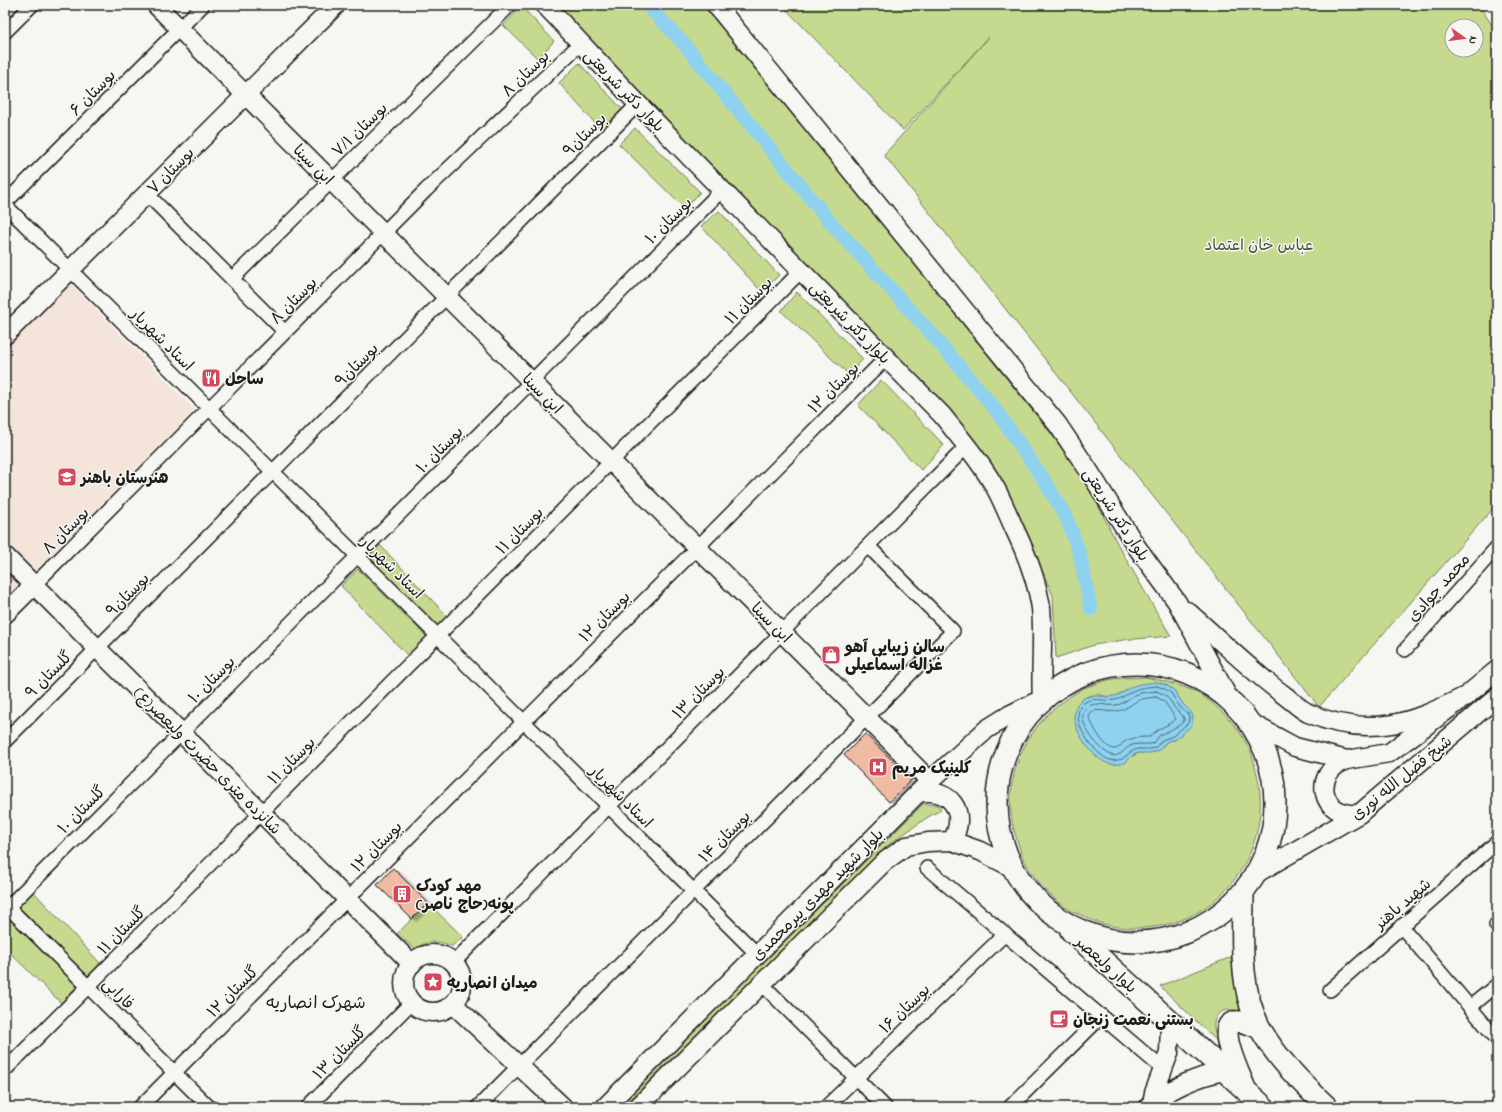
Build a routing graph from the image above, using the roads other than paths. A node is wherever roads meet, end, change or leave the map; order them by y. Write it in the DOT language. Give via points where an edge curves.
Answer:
graph roads {
  1 [pos="32,5"];
  2 [pos="156,5"];
  3 [pos="203,5"];
  4 [pos="336,5"];
  5 [pos="510,5"];
  6 [pos="545,5"];
  7 [pos="716,5"];
  8 [pos="179,28"];
  9 [pos="5,32"];
  10 [pos="581,43"];
  11 [pos="246,95"];
  12 [pos="638,104"];
  13 [pos="331,180"];
  14 [pos="722,190"];
  15 [pos="147,194"];
  16 [pos="5,204"];
  17 [pos="384,233"];
  18 [pos="70,270"];
  19 [pos="801,271"];
  20 [pos="232,279"];
  21 [pos="447,297"];
  22 [pos="285,332"];
  23 [pos="5,335"];
  24 [pos="886,358"];
  25 [pos="531,381"];
  26 [pos="209,408"];
  27 [pos="967,446"];
  28 [pos="611,461"];
  29 [pos="273,472"];
  30 [pos="868,546"];
  31 [pos="697,547"];
  32 [pos="1497,547"];
  33 [pos="5,556"];
  34 [pos="357,556"];
  35 [pos="34,585"];
  36 [pos="1177,602"];
  37 [pos="5,614"];
  38 [pos="782,632"];
  39 [pos="438,636"];
  40 [pos="97,648"];
  41 [pos="1405,650"];
  42 [pos="1497,670"];
  43 [pos="1466,696"];
  44 [pos="1497,697"];
  45 [pos="1229,698"];
  46 [pos="1042,699"];
  47 [pos="866,717"];
  48 [pos="524,721"];
  49 [pos="1251,723"];
  50 [pos="181,733"];
  51 [pos="5,741"];
  52 [pos="1347,760"];
  53 [pos="924,787"];
  54 [pos="609,806"];
  55 [pos="261,813"];
  56 [pos="1359,814"];
  57 [pos="952,841"];
  58 [pos="1497,842"];
  59 [pos="1011,867"];
  60 [pos="927,868"];
  61 [pos="1257,873"];
  62 [pos="694,891"];
  63 [pos="1243,893"];
  64 [pos="347,899"];
  65 [pos="6,907"];
  66 [pos="1057,919"];
  67 [pos="1401,926"];
  68 [pos="1005,934"];
  69 [pos="757,954"];
  70 [pos="453,963"];
  71 [pos="412,964"];
  72 [pos="762,984"];
  73 [pos="1497,984"];
  74 [pos="88,987"];
  75 [pos="1330,990"];
  76 [pos="412,1003"];
  77 [pos="453,1004"];
  78 [pos="1470,1007"];
  79 [pos="1102,1016"];
  80 [pos="1170,1021"];
  81 [pos="1259,1028"];
  82 [pos="1497,1039"];
  83 [pos="520,1066"];
  84 [pos="1163,1069"];
  85 [pos="5,1070"];
  86 [pos="1224,1071"];
  87 [pos="174,1073"];
  88 [pos="856,1078"];
  89 [pos="1247,1092"];
  90 [pos="1150,1105"];
  91 [pos="140,1107"];
  92 [pos="209,1107"];
  93 [pos="308,1107"];
  94 [pos="478,1107"];
  95 [pos="563,1107"];
  96 [pos="605,1107"];
  97 [pos="638,1107"];
  98 [pos="826,1107"];
  99 [pos="885,1107"];
  100 [pos="1010,1107"];
  101 [pos="1264,1107"];
  102 [pos="1327,1107"];
  1 -- 9 [label="street"];
  2 -- 8 [label="main road, ابن سینا"];
  3 -- 8 [label="street, بوستان ۶"];
  4 -- 11 [label="main road, بوستان ۷"];
  5 -- 13 [label="street, بوستان ۷/۱"];
  6 -- 10 [label="main road, بلوار دکتر شریعتی"];
  7 -- 36 [label="main road, بلوار دکتر شریعتی" via="1058,425 1136,546"];
  8 -- 11 [label="main road, ابن سینا"];
  8 -- 16 [label="street, بوستان ۶"];
  10 -- 12 [label="main road, بلوار دکتر شریعتی"];
  10 -- 17 [label="street, بوستان ۸"];
  11 -- 13 [label="main road, ابن سینا"];
  11 -- 15 [label="main road, بوستان ۷"];
  12 -- 14 [label="main road, بلوار دکتر شریعتی"];
  12 -- 21 [label="street, بوستان۹"];
  13 -- 17 [label="main road, ابن سینا"];
  13 -- 20 [label="street, بوستان ۷/۱"];
  14 -- 19 [label="main road, بلوار دکتر شریعتی"];
  14 -- 25 [label="street, بوستان ۱۰"];
  15 -- 18 [label="main road, بوستان ۷"];
  15 -- 20 [label="street"];
  16 -- 18 [label="street, استاد شهریار"];
  17 -- 21 [label="main road, ابن سینا"];
  17 -- 22 [label="street, بوستان ۸"];
  18 -- 23 [label="main road, بوستان ۷"];
  18 -- 26 [label="street, استاد شهریار"];
  19 -- 24 [label="main road, بلوار دکتر شریعتی"];
  19 -- 28 [label="street, بوستان ۱۱"];
  20 -- 22 [label="street"];
  21 -- 25 [label="main road, ابن سینا"];
  21 -- 29 [label="street, بوستان۹"];
  22 -- 26 [label="street, بوستان ۸"];
  24 -- 27 [label="main road, بلوار دکتر شریعتی" via="942,415"];
  24 -- 31 [label="street, بوستان ۱۲"];
  25 -- 28 [label="main road, ابن سینا"];
  25 -- 34 [label="street, بوستان ۱۰"];
  26 -- 29 [label="street, استاد شهریار"];
  26 -- 35 [label="street, بوستان ۸"];
  27 -- 30 [label="street, بوستان ۱۳"];
  27 -- 46 [label="main road, بلوار دکتر شریعتی" via="995,488 1035,579 1043,629"];
  28 -- 31 [label="main road, ابن سینا"];
  28 -- 39 [label="street, بوستان ۱۱"];
  29 -- 34 [label="street, استاد شهریار"];
  29 -- 40 [label="street, بوستان۹"];
  30 -- 38 [label="street, بوستان ۱۳"];
  30 -- 47 [label="street, بوستان ۱۴" via="953,631"];
  31 -- 38 [label="main road, ابن سینا"];
  31 -- 48 [label="street, بوستان ۱۲"];
  32 -- 41 [label="street, محمد جوادی"];
  33 -- 35 [label="main road, شانزده متری حضرت ولیعصر(ع)"];
  34 -- 39 [label="street, استاد شهریار"];
  34 -- 50 [label="street, بوستان ۱۰"];
  35 -- 37 [label="main road"];
  35 -- 40 [label="main road, شانزده متری حضرت ولیعصر(ع)"];
  36 -- 43 [label="main road" via="1269,684 1307,713 1329,721 1367,727 1392,724 1418,718"];
  36 -- 45 [label="main road, بلوار دکتر شریعتی"];
  38 -- 47 [label="main road, ابن سینا"];
  38 -- 54 [label="street, بوستان ۱۳"];
  39 -- 48 [label="street, استاد شهریار"];
  39 -- 55 [label="street, بوستان ۱۱"];
  40 -- 50 [label="main road, شانزده متری حضرت ولیعصر(ع)"];
  40 -- 51 [label="street, گلستان ۹"];
  42 -- 43 [label="main road, شیخ فضل الله نوری"];
  43 -- 52 [label="main road, شیخ فضل الله نوری" via="1389,753"];
  44 -- 56 [label="main road, شیخ فضل الله نوری"];
  45 -- 46 [label="main road" via="1204,680 1174,668 1143,663 1111,665 1080,674"];
  45 -- 49 [label="main road"];
  46 -- 53 [label="main road, بلوار شهید مهدی پیرمحمدی" via="987,729"];
  46 -- 59 [label="main road" via="1018,727 1003,760 996,796 999,832"];
  47 -- 53 [label="main road, ابن سینا"];
  47 -- 62 [label="street, بوستان ۱۴"];
  48 -- 54 [label="street, استاد شهریار"];
  48 -- 64 [label="street, بوستان ۱۲"];
  49 -- 52 [label="main road, شیخ فضل الله نوری" via="1295,747"];
  49 -- 61 [label="main road" via="1266,751 1274,781 1275,813 1269,844"];
  50 -- 55 [label="main road, شانزده متری حضرت ولیعصر(ع)"];
  50 -- 65 [label="street, گلستان ۱۰"];
  52 -- 56 [label="main road" via="1329,772 1324,784 1325,793 1328,802 1337,811 1350,815"];
  53 -- 57 [label="main road" via="950,800 956,809 959,820"];
  53 -- 69 [label="main road, بلوار شهید مهدی پیرمحمدی"];
  54 -- 62 [label="street, استاد شهریار"];
  54 -- 70 [label="street, بوستان ۱۳"];
  55 -- 64 [label="main road, شانزده متری حضرت ولیعصر(ع)"];
  55 -- 74 [label="street, گلستان ۱۱"];
  56 -- 61 [label="main road, شیخ فضل الله نوری"];
  57 -- 59 [label="main road" via="980,850"];
  57 -- 72 [label="main road, بلوار شهید مهدی پیرمحمدی" via="906,846 884,862"];
  58 -- 67 [label="street, شهید باهنر"];
  59 -- 66 [label="main road" via="1031,896"];
  60 -- 68 [label="street"];
  61 -- 63 [label="main road"];
  62 -- 69 [label="street, استاد شهریار"];
  62 -- 83 [label="street, بوستان ۱۴"];
  63 -- 66 [label="main road" via="1218,916 1188,933 1155,942 1121,942 1094,936"];
  63 -- 81 [label="main road" via="1246,987"];
  64 -- 71 [label="main road, شانزده متری حضرت ولیعصر(ع)"];
  64 -- 87 [label="street, گلستان ۱۲"];
  65 -- 74 [label="street, فارابی"];
  66 -- 80 [label="main road, بلوار ولیعصر"];
  67 -- 75 [label="street, شهید باهنر"];
  67 -- 78 [label="street"];
  68 -- 79 [label="street"];
  68 -- 88 [label="street, بوستان ۱۶"];
  69 -- 96 [label="main road, بلوار شهید مهدی پیرمحمدی"];
  70 -- 71 [label="main road" via="440,955 432,954"];
  70 -- 77 [label="main road" via="462,983 458,998"];
  71 -- 76 [label="main road" via="404,983 407,997"];
  72 -- 88 [label="street"];
  72 -- 97 [label="main road, بلوار شهید مهدی پیرمحمدی"];
  73 -- 78 [label="street"];
  74 -- 85 [label="street, گلستان ۱۱"];
  74 -- 87 [label="street, فارابی"];
  76 -- 77 [label="main road" via="424,1011 432,1012 440,1012"];
  76 -- 93 [label="street, گلستان ۱۳"];
  77 -- 83 [label="main road"];
  78 -- 82 [label="street"];
  79 -- 84 [label="street"];
  79 -- 100 [label="street"];
  80 -- 84 [label="main road" via="1169,1053"];
  80 -- 86 [label="main road, بلوار ولیعصر"];
  81 -- 89 [label="main road" via="1236,1022 1228,1029 1227,1042"];
  81 -- 102 [label="main road" via="1280,1058"];
  83 -- 94 [label="street, بوستان ۱۴"];
  83 -- 95 [label="main road"];
  84 -- 90 [label="main road"];
  86 -- 89 [label="main road, بلوار ولیعصر"];
  86 -- 90 [label="main road" via="1183,1084"];
  87 -- 91 [label="street, گلستان ۱۲"];
  87 -- 92 [label="street, فارابی"];
  88 -- 98 [label="street, بوستان ۱۶"];
  88 -- 99 [label="street"];
  89 -- 101 [label="main road, بلوار ولیعصر"];
}
